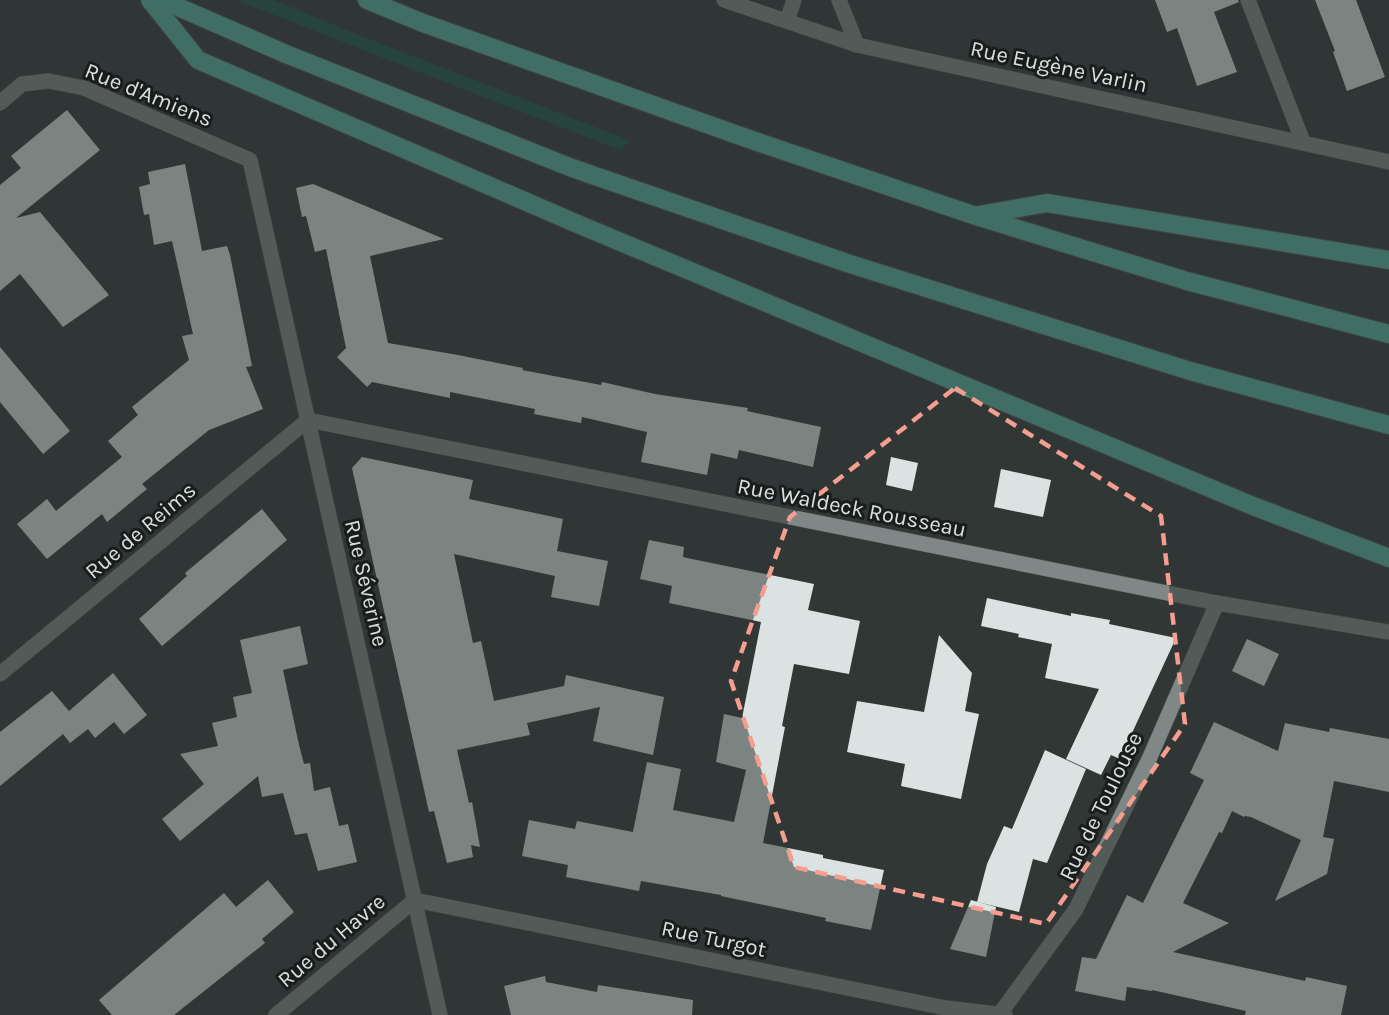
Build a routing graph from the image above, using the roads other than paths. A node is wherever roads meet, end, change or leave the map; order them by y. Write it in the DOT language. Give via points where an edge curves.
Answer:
graph roads {
  1 [pos="150,0"];
  2 [pos="162,0"];
  3 [pos="367,0"];
  4 [pos="724,0"];
  5 [pos="794,0"];
  6 [pos="839,0"];
  7 [pos="1248,0"];
  8 [pos="788,21"];
  9 [pos="857,45"];
  10 [pos="0,103"];
  11 [pos="1303,142"];
  12 [pos="250,160"];
  13 [pos="1389,162"];
  14 [pos="976,216"];
  15 [pos="1389,260"];
  16 [pos="1389,334"];
  17 [pos="308,420"];
  18 [pos="1389,425"];
  19 [pos="1389,558"];
  20 [pos="1217,603"];
  21 [pos="1389,632"];
  22 [pos="0,674"];
  23 [pos="415,900"];
  24 [pos="276,1015"];
  25 [pos="440,1015"];
  26 [pos="999,1015"];
  27 [pos="1005,1015"];
  1 -- 19 [label="highway" via="198,60 580,225 1242,501"];
  2 -- 18 [label="highway" via="572,168 847,264 1190,370"];
  3 -- 14 [label="highway" via="746,138"];
  4 -- 8 [label="street, Rue Eugène Varlin"];
  5 -- 8 [label="street"];
  6 -- 9 [label="street"];
  7 -- 11 [label="street"];
  8 -- 9 [label="street, Rue Eugène Varlin"];
  9 -- 11 [label="street, Rue Eugène Varlin"];
  10 -- 12 [label="street, Rue d'Amiens" via="22,84 49,81 84,88"];
  11 -- 13 [label="street, Rue Eugène Varlin"];
  12 -- 17 [label="street, Rue Séverine"];
  14 -- 15 [label="highway" via="1047,203"];
  14 -- 16 [label="highway" via="1187,281"];
  17 -- 20 [label="street, Rue Waldeck Rousseau"];
  17 -- 22 [label="street, Rue de Reims"];
  17 -- 23 [label="street, Rue Séverine"];
  20 -- 21 [label="street, Rue Waldeck Rousseau"];
  20 -- 26 [label="street, Rue de Toulouse" via="1150,757 1076,909"];
  23 -- 24 [label="street, Rue du Havre"];
  23 -- 25 [label="street, Rue Séverine"];
  23 -- 26 [label="street, Rue Turgot" via="946,1008"];
  26 -- 27 [label="street, Rue Turgot"];
}
